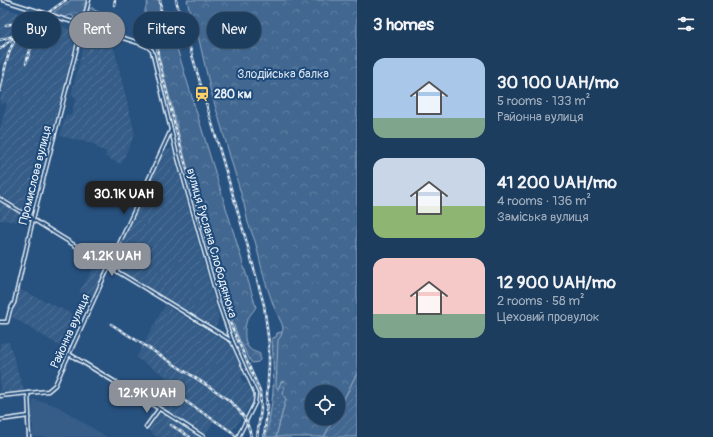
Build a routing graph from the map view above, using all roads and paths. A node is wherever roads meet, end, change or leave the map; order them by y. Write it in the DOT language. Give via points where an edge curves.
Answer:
graph roads {
  1 [pos="3,0"];
  2 [pos="90,0"];
  3 [pos="86,12"];
  4 [pos="69,21"];
  5 [pos="125,39"];
  6 [pos="76,48"];
  7 [pos="171,129"];
  8 [pos="0,199"];
  9 [pos="33,219"];
  10 [pos="108,266"];
  11 [pos="0,322"];
  12 [pos="232,341"];
  13 [pos="68,354"];
  14 [pos="28,393"];
  15 [pos="0,396"];
  16 [pos="159,410"];
  17 [pos="29,416"];
  18 [pos="0,420"];
  19 [pos="146,427"];
  20 [pos="29,437"];
  21 [pos="204,437"];
  22 [pos="238,437"];
  1 -- 4 [label="street"];
  2 -- 3 [label="street, Промислова вулиця"];
  5 -- 7 [label="street, вулиця Руслана Слободянюка" via="150,48 154,55"];
  6 -- 9 [label="street, Промислова вулиця"];
  7 -- 10 [label="street, Районна вулиця"];
  7 -- 12 [label="street, вулиця Руслана Слободянюка"];
  8 -- 9 [label="street"];
  9 -- 10 [label="street"];
  9 -- 11 [label="street, Промислова вулиця" via="14,303 7,322"];
  10 -- 12 [label="street"];
  10 -- 13 [label="street, Районна вулиця"];
  12 -- 22 [label="street, вулиця Руслана Слободянюка" via="256,394 254,405"];
  13 -- 14 [label="street, Районна вулиця" via="52,389 48,392"];
  13 -- 16 [label="street"];
  14 -- 15 [label="street"];
  14 -- 17 [label="street"];
  16 -- 19 [label="street"];
  16 -- 21 [label="street"];
  17 -- 18 [label="street"];
  17 -- 20 [label="street"];
}
